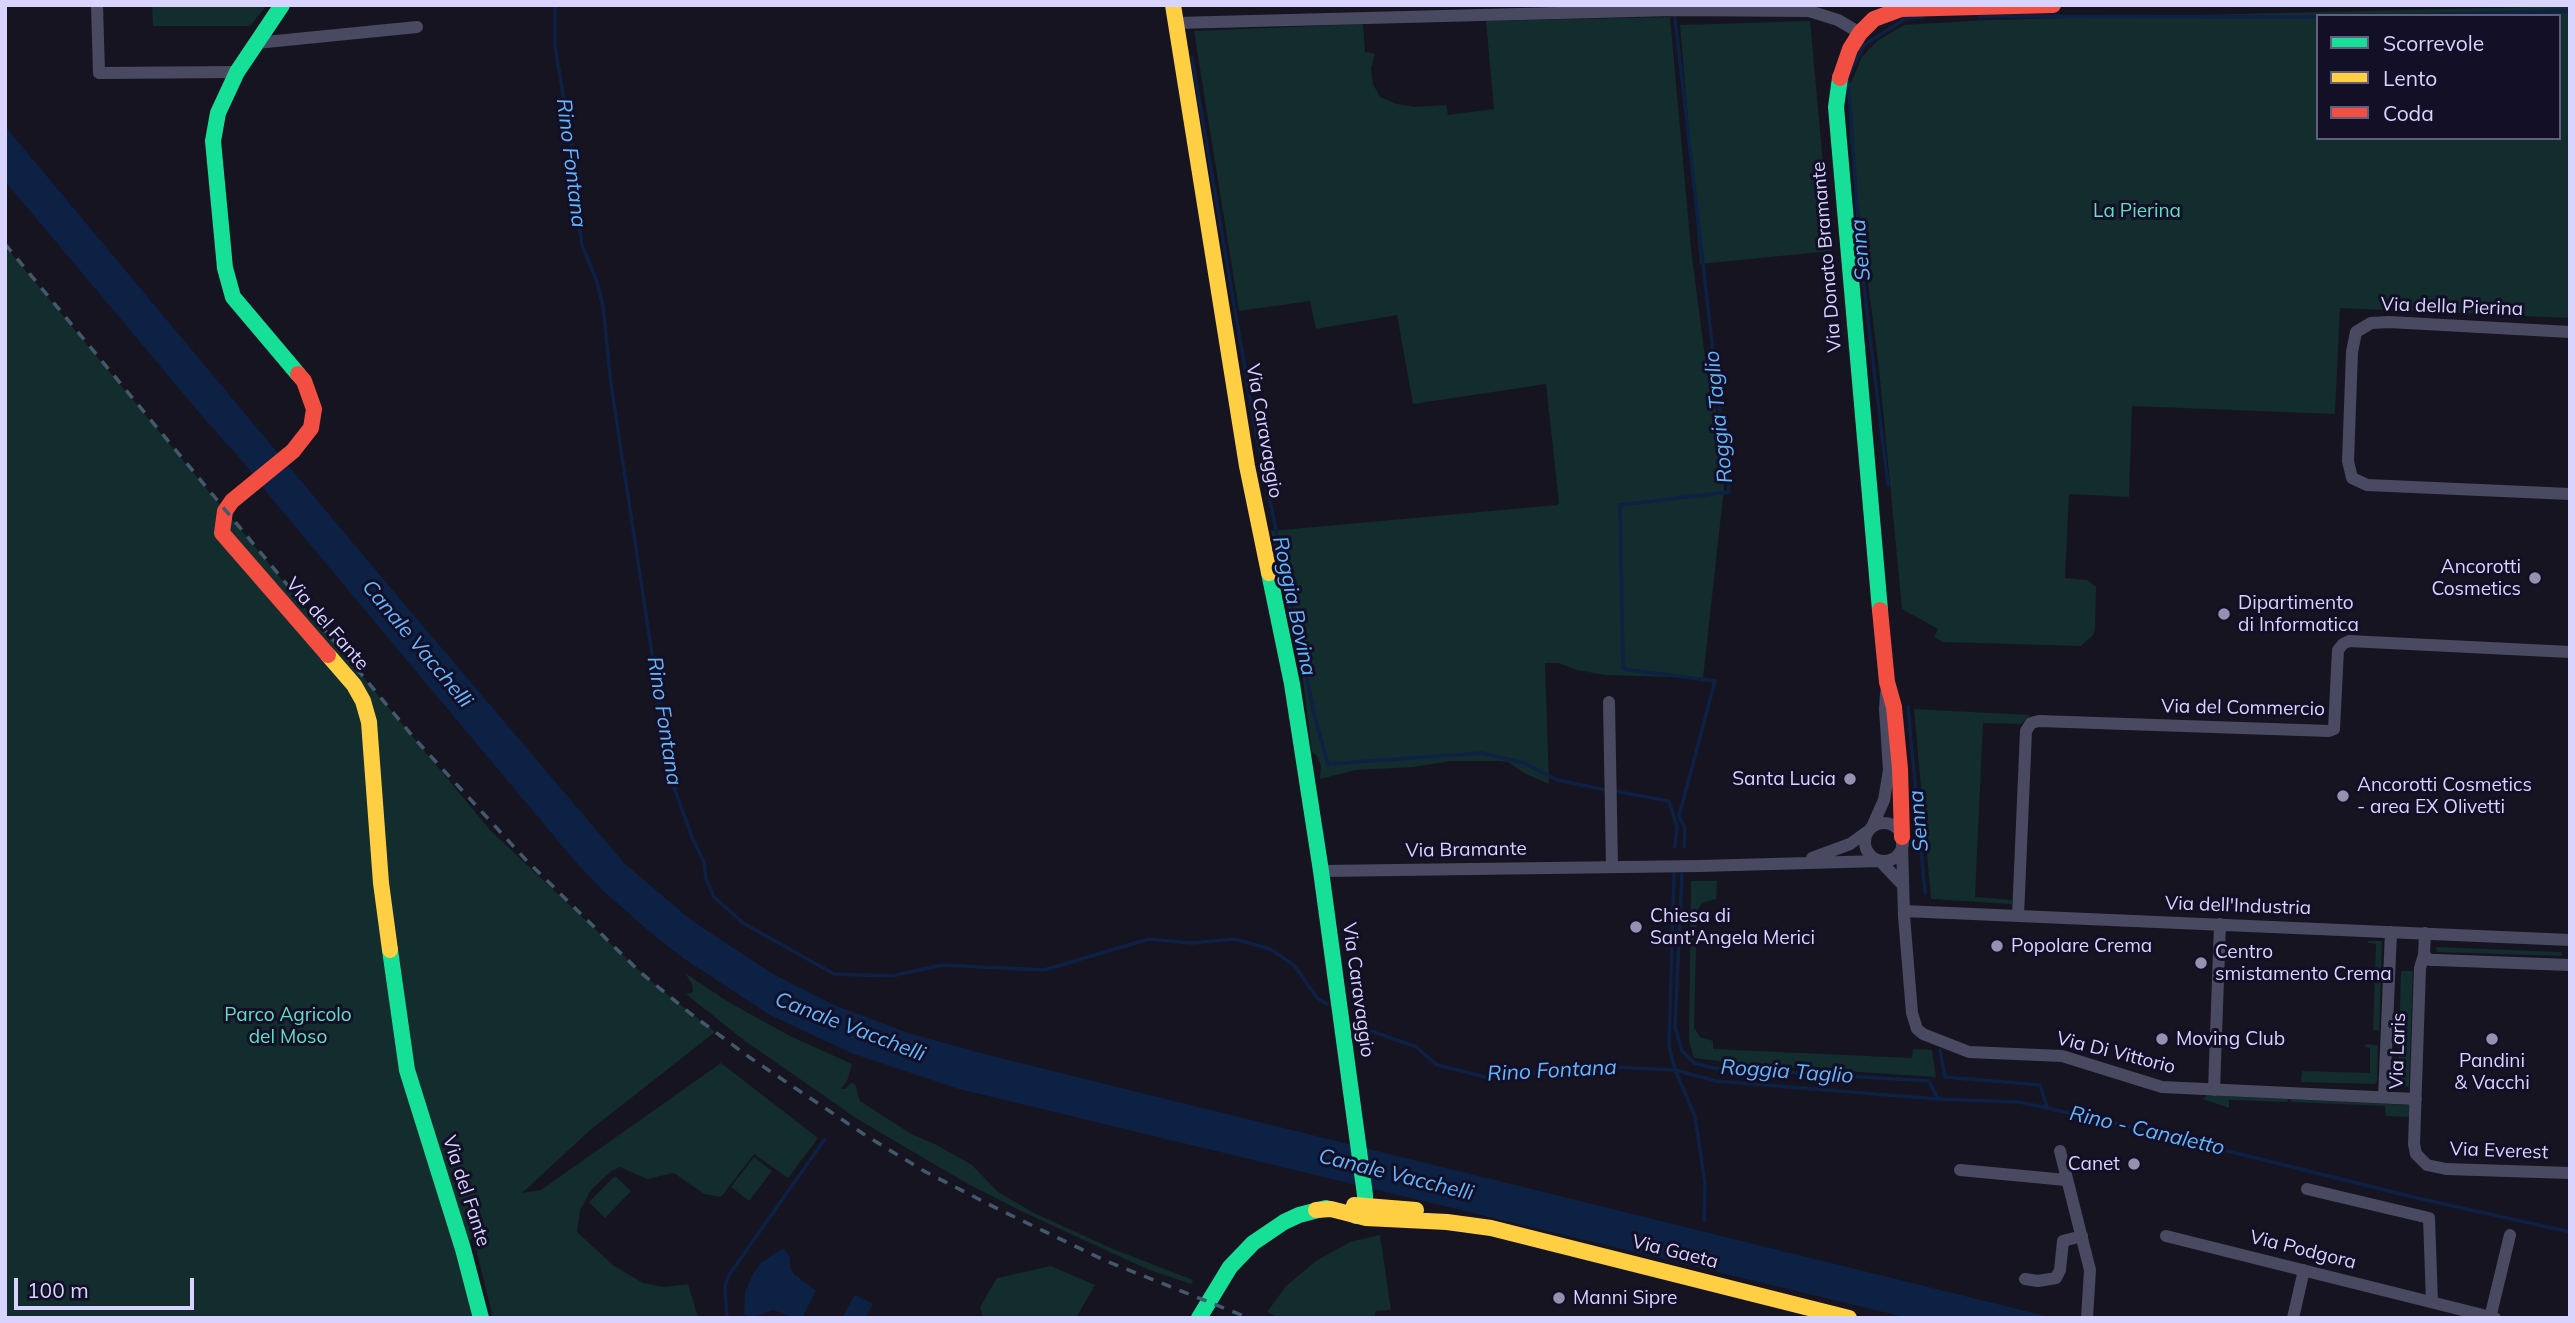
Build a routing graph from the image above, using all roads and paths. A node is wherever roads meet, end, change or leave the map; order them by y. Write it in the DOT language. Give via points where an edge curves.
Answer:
graph roads {
  1 [pos="97,5"];
  2 [pos="282,5"];
  3 [pos="1173,5"];
  4 [pos="2053,5"];
  5 [pos="1176,23"];
  6 [pos="417,27"];
  7 [pos="1860,33"];
  8 [pos="256,43"];
  9 [pos="237,72"];
  10 [pos="2570,332"];
  11 [pos="2570,495"];
  12 [pos="2570,652"];
  13 [pos="1888,682"];
  14 [pos="1609,702"];
  15 [pos="1870,829"];
  16 [pos="1902,840"];
  17 [pos="1880,860"];
  18 [pos="1795,863"];
  19 [pos="1612,867"];
  20 [pos="1321,871"];
  21 [pos="1902,884"];
  22 [pos="1904,911"];
  23 [pos="2018,916"];
  24 [pos="2220,925"];
  25 [pos="2391,932"];
  26 [pos="2425,933"];
  27 [pos="2570,940"];
  28 [pos="2424,955"];
  29 [pos="2570,965"];
  30 [pos="2214,1090"];
  31 [pos="2384,1097"];
  32 [pos="2416,1099"];
  33 [pos="2060,1151"];
  34 [pos="2427,1165"];
  35 [pos="1960,1170"];
  36 [pos="2570,1173"];
  37 [pos="2066,1180"];
  38 [pos="2306,1189"];
  39 [pos="1364,1205"];
  40 [pos="1491,1228"];
  41 [pos="2510,1235"];
  42 [pos="2082,1236"];
  43 [pos="2166,1236"];
  44 [pos="2304,1270"];
  45 [pos="2025,1279"];
  46 [pos="2432,1302"];
  47 [pos="2492,1317"];
  48 [pos="481,1318"];
  49 [pos="1199,1318"];
  50 [pos="1849,1318"];
  51 [pos="2088,1318"];
  52 [pos="2293,1318"];
  1 -- 9 [label="street" via="99,73"];
  2 -- 8 [label="street, Via del Fante"];
  3 -- 5 [label="street, Via Caravaggio"];
  4 -- 7 [label="street, Via Donato Bramante" via="1901,9 1874,19"];
  5 -- 7 [label="street" via="1809,11"];
  5 -- 20 [label="street, Via Caravaggio" via="1247,466 1292,684"];
  6 -- 8 [label="street"];
  7 -- 13 [label="street, Via Donato Bramante" via="1842,70 1836,107"];
  8 -- 9 [label="street, Via del Fante"];
  9 -- 48 [label="street, Via del Fante" via="218,113 213,141 225,268 233,297 304,381 314,409 311,428 291,454 225,510 222,533 363,701 369,722 381,883 407,1070"];
  10 -- 11 [label="street, Via della Pierina" via="2371,323 2356,332 2352,352 2348,461 2353,478 2367,485"];
  12 -- 23 [label="street, Via del Commercio" via="2349,641 2343,643 2337,657 2334,729 2329,731 2031,723 2026,731"];
  13 -- 15 [label="street, Via Donato Bramante" via="1889,771 1884,800"];
  13 -- 16 [label="street, Via Donato Bramante" via="1899,760"];
  14 -- 19 [label="street"];
  15 -- 16 [label="street" via="1890,824"];
  15 -- 17 [label="street" via="1866,849"];
  15 -- 18 [label="street, Via Bramante" via="1850,844"];
  16 -- 17 [label="street" via="1893,858"];
  16 -- 21 [label="street, Via Di Vittorio"];
  17 -- 18 [label="street, Via Bramante"];
  17 -- 21 [label="street"];
  18 -- 19 [label="street, Via Bramante"];
  19 -- 20 [label="street, Via Bramante"];
  20 -- 39 [label="street, Via Caravaggio"];
  21 -- 22 [label="street, Via Di Vittorio"];
  22 -- 23 [label="street, Via dell'Industria"];
  22 -- 30 [label="street, Via Di Vittorio" via="1912,1013 1923,1034 1969,1052 2062,1056 2162,1087"];
  23 -- 24 [label="street, Via dell'Industria"];
  24 -- 25 [label="street, Via dell'Industria"];
  24 -- 30 [label="street"];
  25 -- 26 [label="street, Via dell'Industria"];
  25 -- 31 [label="street, Via Laris"];
  26 -- 27 [label="street, Via dell'Industria"];
  26 -- 28 [label="street, Via Laris"];
  28 -- 29 [label="street" via="2430,960"];
  28 -- 32 [label="street, Via Laris"];
  30 -- 31 [label="street, Via Di Vittorio"];
  31 -- 32 [label="street, Via Di Vittorio"];
  32 -- 34 [label="street, Via Laris" via="2416,1154"];
  33 -- 37 [label="street"];
  34 -- 36 [label="street, Via Everest"];
  35 -- 37 [label="street"];
  37 -- 42 [label="street"];
  38 -- 46 [label="street" via="2429,1218"];
  39 -- 40 [label="street, Via Gaeta"];
  39 -- 40 [label="street, Via Gaeta" via="1437,1214"];
  39 -- 49 [label="street" via="1317,1210 1284,1222 1253,1243 1222,1278"];
  40 -- 50 [label="street, Via Gaeta"];
  41 -- 47 [label="street"];
  42 -- 45 [label="street" via="2063,1241 2056,1278"];
  42 -- 51 [label="street" via="2090,1269"];
  43 -- 44 [label="street, Via Podgora"];
  44 -- 46 [label="street, Via Podgora"];
  44 -- 52 [label="street"];
  46 -- 47 [label="street, Via Podgora"];
}
